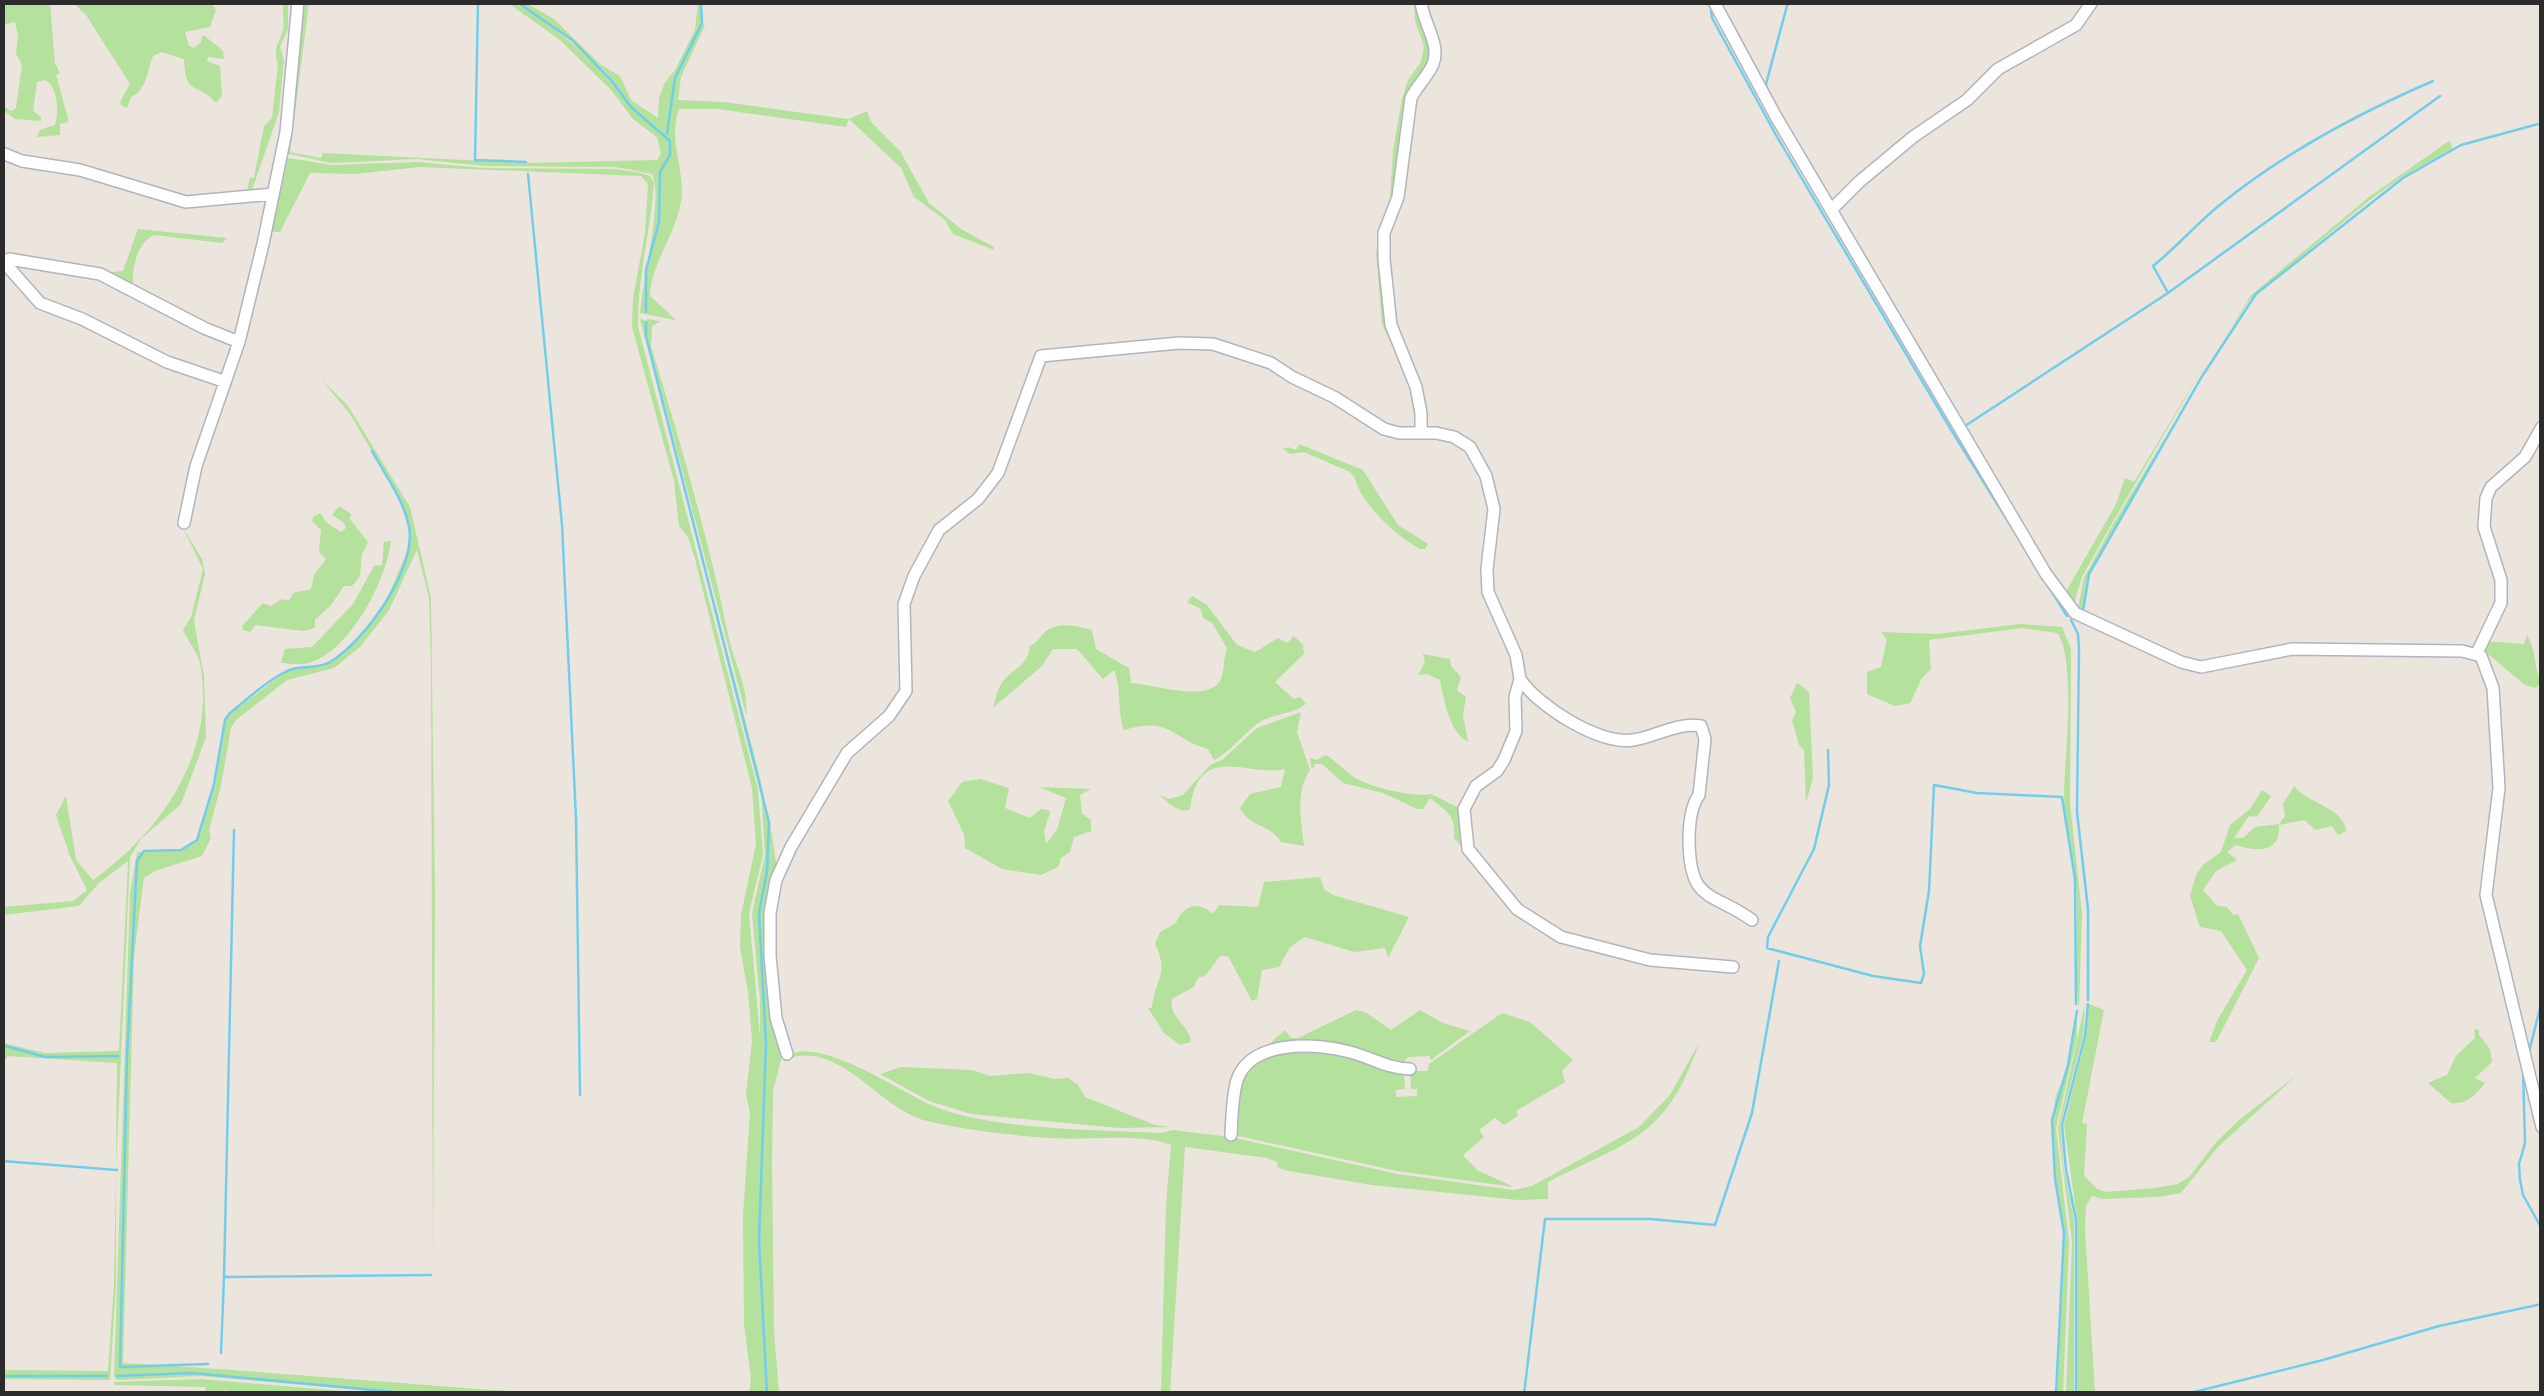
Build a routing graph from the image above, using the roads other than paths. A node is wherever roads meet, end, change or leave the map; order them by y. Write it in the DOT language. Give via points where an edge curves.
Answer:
graph roads {
  1 [pos="298,2"];
  2 [pos="1420,2"];
  3 [pos="1714,2"];
  4 [pos="2092,2"];
  5 [pos="2,153"];
  6 [pos="273,194"];
  7 [pos="1832,210"];
  8 [pos="239,342"];
  9 [pos="223,381"];
  10 [pos="2542,427"];
  11 [pos="1421,433"];
  12 [pos="184,523"];
  13 [pos="2477,652"];
  14 [pos="1520,679"];
  15 [pos="1752,920"];
  16 [pos="1733,967"];
  17 [pos="787,1054"];
  18 [pos="1410,1069"];
  19 [pos="2542,1127"];
  20 [pos="1231,1135"];
  1 -- 6 [label="street"];
  2 -- 11 [label="street" via="1436,51 1411,98 1384,259 1391,325 1416,387"];
  3 -- 7 [label="street"];
  4 -- 7 [label="street" via="2076,25 1998,69"];
  5 -- 6 [label="street" via="186,202"];
  6 -- 8 [label="street"];
  7 -- 13 [label="street" via="2075,613 2201,667 2306,648"];
  8 -- 9 [label="street"];
  8 -- 9 [label="street" via="100,274 9,260 40,303"];
  9 -- 12 [label="street"];
  10 -- 13 [label="street" via="2525,458 2486,498 2484,527 2501,603"];
  11 -- 14 [label="street" via="1454,437 1470,447 1486,476 1494,509 1488,592"];
  11 -- 17 [label="street" via="1384,429 1271,363 1214,344 1040,356 998,472 978,499 939,530 914,576 904,604 906,691 847,753 776,880 770,956"];
  13 -- 19 [label="street" via="2493,688 2499,764 2486,895"];
  14 -- 15 [label="street" via="1568,720 1616,739 1701,726 1699,794 1689,832 1692,876 1713,900"];
  14 -- 16 [label="street" via="1516,732 1504,760 1476,786 1464,809 1468,850 1517,909 1562,938 1650,960"];
  18 -- 20 [label="street" via="1333,1049 1270,1052 1245,1066 1237,1081"];
}
